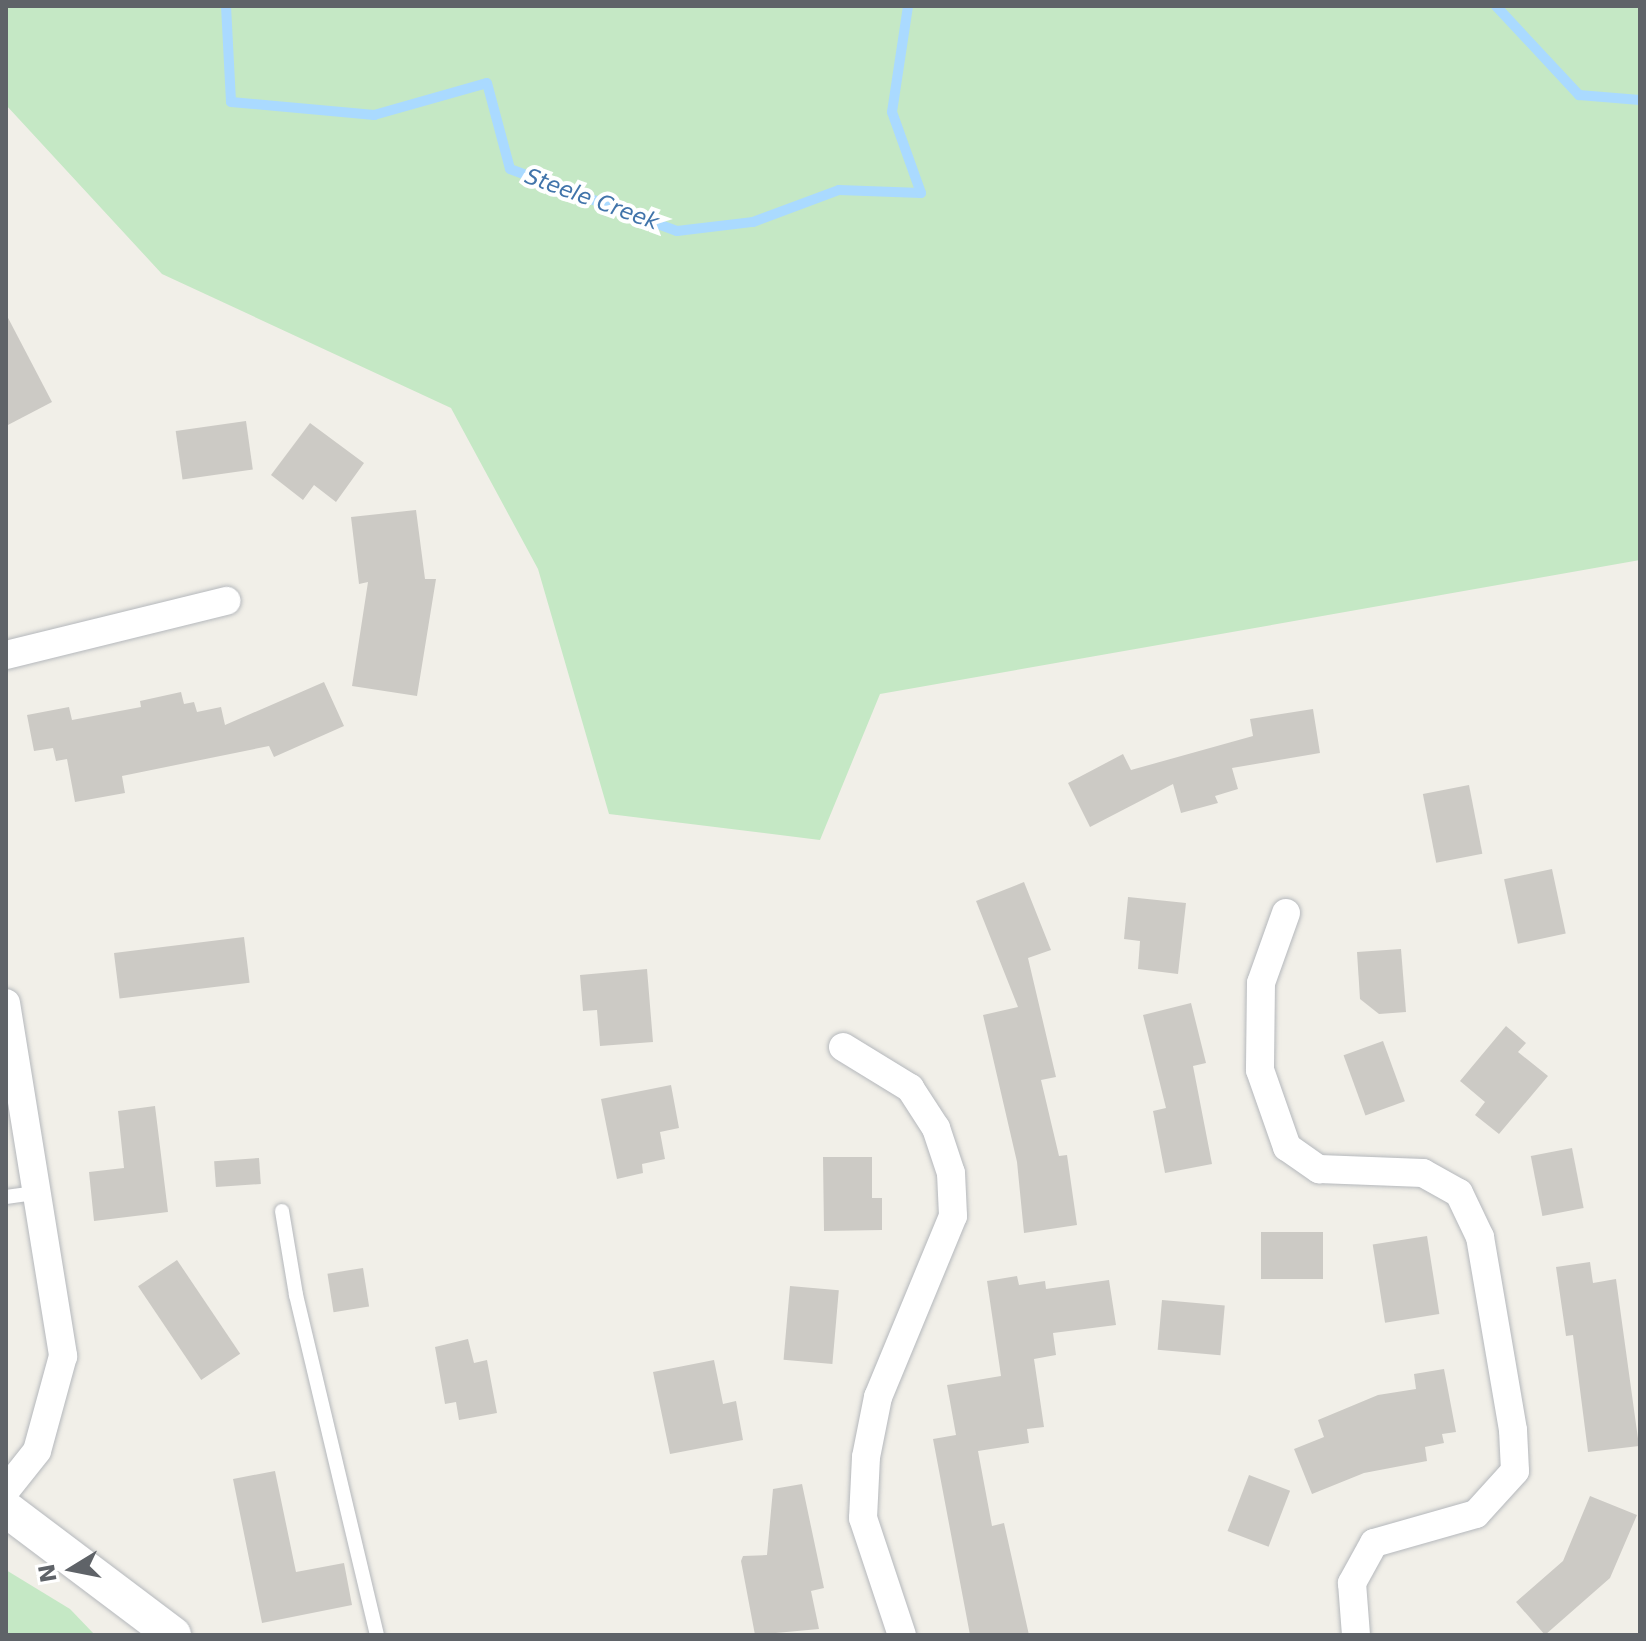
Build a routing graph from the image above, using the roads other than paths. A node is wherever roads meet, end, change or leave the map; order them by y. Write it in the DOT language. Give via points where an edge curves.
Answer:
graph roads {
  1 [pos="226,601"];
  2 [pos="6,655"];
  3 [pos="1286,913"];
  4 [pos="6,1003"];
  5 [pos="843,1047"];
  6 [pos="36,1193"];
  7 [pos="6,1197"];
  8 [pos="282,1211"];
  9 [pos="6,1490"];
  10 [pos="6,1509"];
  11 [pos="137,1621"];
  12 [pos="173,1635"];
  13 [pos="377,1635"];
  14 [pos="902,1635"];
  15 [pos="1356,1635"];
  1 -- 2 [label="street"];
  3 -- 15 [label="street" via="1261,983 1260,1070 1287,1147 1319,1169 1423,1173 1459,1193 1480,1237 1513,1430 1515,1471 1476,1514 1374,1543 1352,1583"];
  4 -- 6 [label="street"];
  5 -- 14 [label="street" via="910,1088 936,1128 951,1173 953,1216 878,1397 866,1457 863,1518"];
  6 -- 7 [label="lane"];
  6 -- 9 [label="street" via="63,1356 37,1451"];
  8 -- 13 [label="lane" via="296,1295"];
  10 -- 11 [label="street"];
  11 -- 12 [label="street"];
}
